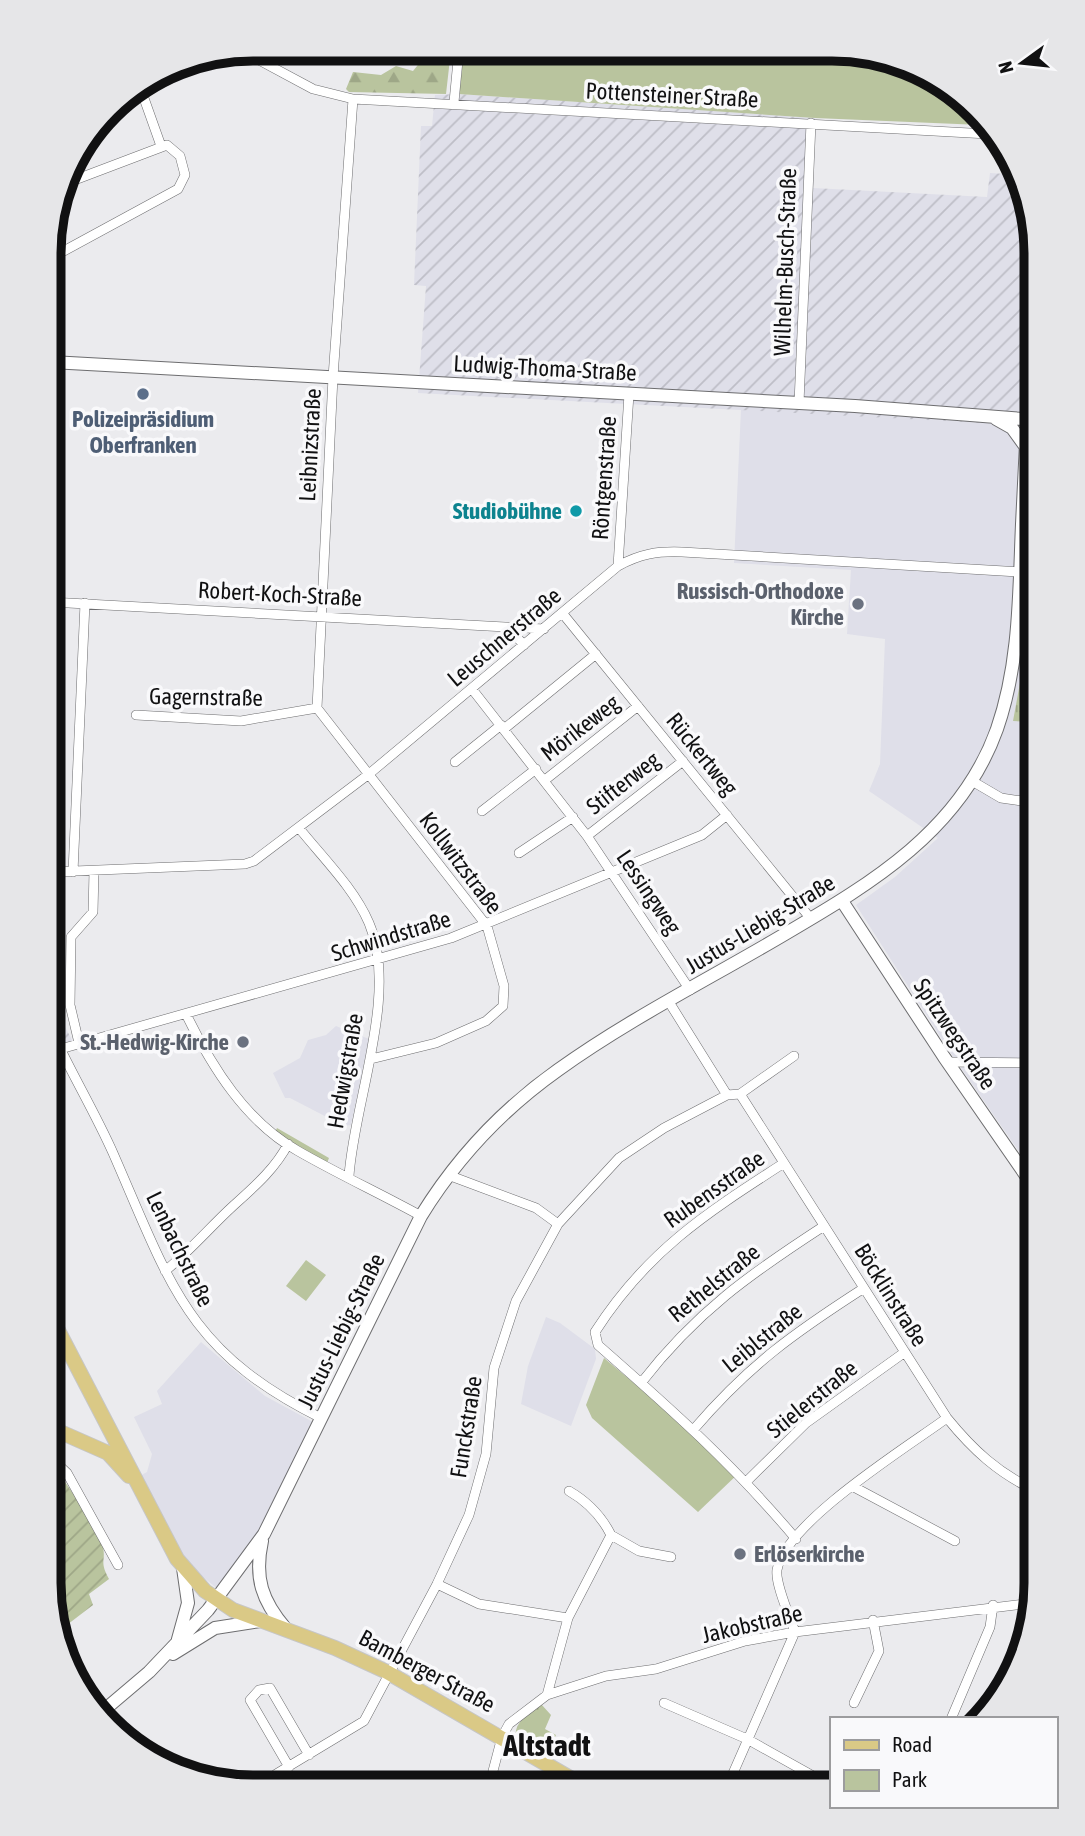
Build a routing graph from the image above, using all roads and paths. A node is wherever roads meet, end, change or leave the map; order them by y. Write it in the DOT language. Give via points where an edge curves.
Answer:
graph roads {
  1 [pos="261,61"];
  2 [pos="458,61"];
  3 [pos="143,97"];
  4 [pos="353,99"];
  5 [pos="454,102"];
  6 [pos="811,123"];
  7 [pos="981,134"];
  8 [pos="161,146"];
  9 [pos="76,179"];
  10 [pos="62,247"];
  11 [pos="63,251"];
  12 [pos="61,363"];
  13 [pos="332,377"];
  14 [pos="629,394"];
  15 [pos="799,403"];
  16 [pos="989,416"];
  17 [pos="1024,418"];
  18 [pos="1024,446"];
  19 [pos="1024,494"];
  20 [pos="618,566"];
  21 [pos="1020,572"];
  22 [pos="61,602"];
  23 [pos="85,603"];
  24 [pos="321,614"];
  25 [pos="563,614"];
  26 [pos="508,628"];
  27 [pos="544,629"];
  28 [pos="524,645"];
  29 [pos="596,654"];
  30 [pos="472,689"];
  31 [pos="638,706"];
  32 [pos="317,708"];
  33 [pos="136,715"];
  34 [pos="503,727"];
  35 [pos="683,761"];
  36 [pos="456,762"];
  37 [pos="536,769"];
  38 [pos="369,775"];
  39 [pos="545,780"];
  40 [pos="972,780"];
  41 [pos="1024,802"];
  42 [pos="482,811"];
  43 [pos="727,815"];
  44 [pos="573,817"];
  45 [pos="299,828"];
  46 [pos="587,835"];
  47 [pos="519,853"];
  48 [pos="94,871"];
  49 [pos="61,872"];
  50 [pos="73,872"];
  51 [pos="613,873"];
  52 [pos="842,901"];
  53 [pos="811,919"];
  54 [pos="487,926"];
  55 [pos="377,960"];
  56 [pos="690,990"];
  57 [pos="669,1002"];
  58 [pos="187,1016"];
  59 [pos="79,1043"];
  60 [pos="61,1048"];
  61 [pos="61,1050"];
  62 [pos="794,1056"];
  63 [pos="371,1059"];
  64 [pos="947,1062"];
  65 [pos="1023,1063"];
  66 [pos="740,1094"];
  67 [pos="727,1095"];
  68 [pos="288,1144"];
  69 [pos="784,1163"];
  70 [pos="1023,1172"];
  71 [pos="449,1175"];
  72 [pos="349,1176"];
  73 [pos="421,1216"];
  74 [pos="558,1224"];
  75 [pos="824,1226"];
  76 [pos="165,1270"];
  77 [pos="864,1288"];
  78 [pos="61,1336"];
  79 [pos="905,1352"];
  80 [pos="641,1383"];
  81 [pos="321,1418"];
  82 [pos="947,1418"];
  83 [pos="107,1422"];
  84 [pos="694,1429"];
  85 [pos="61,1431"];
  86 [pos="88,1442"];
  87 [pos="61,1467"];
  88 [pos="747,1481"];
  89 [pos="1023,1484"];
  90 [pos="137,1485"];
  91 [pos="852,1486"];
  92 [pos="569,1490"];
  93 [pos="264,1534"];
  94 [pos="611,1535"];
  95 [pos="796,1539"];
  96 [pos="955,1541"];
  97 [pos="671,1558"];
  98 [pos="118,1565"];
  99 [pos="183,1568"];
  100 [pos="437,1584"];
  101 [pos="216,1600"];
  102 [pos="1022,1604"];
  103 [pos="993,1605"];
  104 [pos="568,1618"];
  105 [pos="873,1620"];
  106 [pos="260,1621"];
  107 [pos="286,1629"];
  108 [pos="795,1632"];
  109 [pos="176,1646"];
  110 [pos="161,1661"];
  111 [pos="387,1672"];
  112 [pos="547,1695"];
  113 [pos="664,1703"];
  114 [pos="854,1703"];
  115 [pos="108,1707"];
  116 [pos="952,1717"];
  117 [pos="502,1737"];
  118 [pos="747,1739"];
  119 [pos="309,1755"];
  120 [pos="289,1767"];
  121 [pos="277,1775"];
  122 [pos="492,1775"];
  123 [pos="566,1775"];
  124 [pos="732,1775"];
  125 [pos="811,1775"];
  1 -- 4 [label="street, Pottensteiner Straße" via="313,89"];
  2 -- 5 [label="street"];
  3 -- 8 [label="street"];
  4 -- 5 [label="street, Pottensteiner Straße"];
  4 -- 13 [label="street, Leibnizstraße"];
  5 -- 6 [label="street, Pottensteiner Straße"];
  6 -- 7 [label="street, Pottensteiner Straße"];
  6 -- 15 [label="street, Wilhelm-Busch-Straße"];
  8 -- 9 [label="street"];
  8 -- 11 [label="street" via="175,149 180,156 185,175 178,188"];
  10 -- 11 [label="street"];
  12 -- 13 [label="main road, Ludwig-Thoma-Straße"];
  13 -- 14 [label="main road, Ludwig-Thoma-Straße"];
  13 -- 24 [label="street, Leibnizstraße"];
  14 -- 15 [label="main road, Ludwig-Thoma-Straße"];
  14 -- 20 [label="street, Röntgenstraße"];
  15 -- 16 [label="main road, Ludwig-Thoma-Straße"];
  16 -- 17 [label="main road, Ludwig-Thoma-Straße"];
  16 -- 18 [label="main road" via="1012,428"];
  19 -- 21 [label="main road, Justus-Liebig-Straße"];
  20 -- 21 [label="street, Leuschnerstraße" via="657,551"];
  20 -- 25 [label="street, Leuschnerstraße"];
  21 -- 40 [label="main road, Justus-Liebig-Straße" via="1014,667 996,731"];
  22 -- 23 [label="street, Robert-Koch-Straße"];
  23 -- 24 [label="street, Robert-Koch-Straße"];
  23 -- 50 [label="street"];
  24 -- 26 [label="street, Robert-Koch-Straße"];
  24 -- 32 [label="street, Leibnizstraße"];
  25 -- 27 [label="street, Leuschnerstraße"];
  25 -- 29 [label="street, Rückertweg"];
  26 -- 27 [label="street, Robert-Koch-Straße"];
  26 -- 28 [label="street"];
  27 -- 28 [label="street, Leuschnerstraße"];
  28 -- 30 [label="street, Leuschnerstraße"];
  29 -- 31 [label="street, Rückertweg"];
  29 -- 34 [label="street"];
  30 -- 34 [label="street, Lessingweg"];
  30 -- 38 [label="street, Leuschnerstraße"];
  31 -- 35 [label="street, Rückertweg"];
  31 -- 39 [label="street, Mörikeweg"];
  32 -- 33 [label="street, Gagernstraße" via="241,721"];
  32 -- 38 [label="street"];
  34 -- 36 [label="street"];
  34 -- 37 [label="street, Lessingweg"];
  35 -- 43 [label="street, Rückertweg"];
  35 -- 46 [label="street, Stifterweg"];
  37 -- 39 [label="street, Lessingweg"];
  37 -- 42 [label="street"];
  38 -- 45 [label="street, Leuschnerstraße"];
  38 -- 54 [label="street, Kollwitzstraße"];
  39 -- 44 [label="street, Lessingweg"];
  40 -- 41 [label="street" via="1001,799"];
  40 -- 52 [label="main road, Justus-Liebig-Straße" via="930,834 890,869"];
  43 -- 51 [label="street, Schwindstraße" via="702,835"];
  43 -- 53 [label="street, Rückertweg"];
  44 -- 46 [label="street, Lessingweg"];
  44 -- 47 [label="street"];
  45 -- 48 [label="street, Leuschnerstraße" via="245,864"];
  45 -- 55 [label="street, Hedwigstraße" via="355,898 369,922"];
  46 -- 51 [label="street, Lessingweg"];
  48 -- 50 [label="street, Leuschnerstraße"];
  48 -- 59 [label="street" via="93,912 71,937 70,1005"];
  49 -- 50 [label="street, Leuschnerstraße"];
  51 -- 54 [label="street, Schwindstraße"];
  51 -- 56 [label="street, Lessingweg"];
  52 -- 53 [label="main road, Justus-Liebig-Straße"];
  52 -- 64 [label="main road, Spitzwegstraße"];
  53 -- 56 [label="main road, Justus-Liebig-Straße"];
  54 -- 55 [label="street, Schwindstraße"];
  54 -- 63 [label="street, Kollwitzstraße" via="505,996 499,1012 436,1043"];
  55 -- 58 [label="street, Schwindstraße"];
  55 -- 63 [label="street, Hedwigstraße"];
  56 -- 57 [label="main road, Justus-Liebig-Straße"];
  57 -- 67 [label="street"];
  57 -- 71 [label="main road, Justus-Liebig-Straße" via="590,1048 529,1092"];
  58 -- 59 [label="street, Schwindstraße"];
  58 -- 68 [label="street" via="222,1078 269,1130"];
  59 -- 60 [label="street, Schwindstraße"];
  61 -- 76 [label="street, Lenbachstraße"];
  62 -- 66 [label="street"];
  63 -- 72 [label="street, Hedwigstraße" via="359,1101"];
  64 -- 65 [label="street"];
  64 -- 70 [label="main road, Spitzwegstraße"];
  66 -- 67 [label="street"];
  66 -- 69 [label="street, Böcklinstraße"];
  67 -- 74 [label="street, Funckstraße" via="664,1128 620,1158"];
  68 -- 72 [label="street"];
  68 -- 76 [label="street" via="249,1194"];
  69 -- 75 [label="street, Böcklinstraße"];
  69 -- 80 [label="street, Rubensstraße" via="708,1212 662,1249 614,1302 595,1332 598,1345"];
  71 -- 73 [label="main road, Justus-Liebig-Straße"];
  71 -- 74 [label="street" via="536,1208"];
  72 -- 73 [label="street"];
  73 -- 81 [label="main road, Justus-Liebig-Straße"];
  74 -- 100 [label="street, Funckstraße" via="516,1301 494,1368 486,1454 469,1515"];
  75 -- 77 [label="street, Böcklinstraße"];
  75 -- 80 [label="street, Rethelstraße" via="723,1295 675,1340"];
  76 -- 81 [label="street, Lenbachstraße" via="186,1310 216,1348 276,1396"];
  77 -- 79 [label="street, Böcklinstraße"];
  77 -- 84 [label="street, Leiblstraße" via="754,1364"];
  78 -- 83 [label="main road"];
  79 -- 82 [label="street, Böcklinstraße"];
  79 -- 88 [label="street, Stielerstraße" via="806,1423"];
  80 -- 84 [label="street"];
  81 -- 93 [label="main road, Justus-Liebig-Straße"];
  82 -- 89 [label="street, Böcklinstraße" via="974,1451"];
  82 -- 91 [label="street"];
  83 -- 86 [label="main road" via="99,1436"];
  83 -- 90 [label="main road"];
  84 -- 88 [label="street"];
  85 -- 86 [label="main road"];
  86 -- 90 [label="main road" via="108,1453"];
  87 -- 98 [label="street"];
  88 -- 95 [label="street"];
  90 -- 99 [label="main road, Bamberger Straße"];
  91 -- 95 [label="street"];
  91 -- 96 [label="street"];
  92 -- 94 [label="street" via="604,1521"];
  93 -- 101 [label="main road"];
  93 -- 107 [label="main road" via="259,1586"];
  94 -- 97 [label="street" via="639,1550"];
  94 -- 104 [label="street"];
  95 -- 108 [label="street" via="781,1560 777,1576"];
  99 -- 101 [label="main road, Bamberger Straße"];
  99 -- 109 [label="main road" via="188,1603"];
  100 -- 104 [label="street" via="480,1604"];
  100 -- 111 [label="street, Funckstraße"];
  101 -- 106 [label="main road, Bamberger Straße"];
  101 -- 109 [label="main road"];
  102 -- 103 [label="street, Jakobstraße"];
  103 -- 105 [label="street, Jakobstraße"];
  103 -- 116 [label="street" via="990,1627"];
  104 -- 112 [label="street"];
  105 -- 108 [label="street, Jakobstraße"];
  105 -- 114 [label="street" via="879,1651"];
  106 -- 107 [label="main road, Bamberger Straße"];
  106 -- 110 [label="main road" via="215,1628"];
  107 -- 111 [label="main road, Bamberger Straße"];
  108 -- 112 [label="street, Jakobstraße" via="745,1641 656,1669 606,1676"];
  108 -- 118 [label="street"];
  109 -- 110 [label="main road"];
  110 -- 115 [label="main road"];
  111 -- 117 [label="main road, Bamberger Straße"];
  111 -- 119 [label="street, Funckstraße" via="364,1721"];
  112 -- 117 [label="street, Jakobstraße" via="509,1724"];
  113 -- 118 [label="street"];
  117 -- 122 [label="street"];
  117 -- 123 [label="main road, Bamberger Straße"];
  118 -- 124 [label="street"];
  118 -- 125 [label="street"];
  119 -- 120 [label="street, Funckstraße"];
  119 -- 120 [label="street" via="270,1688 259,1690 250,1700"];
  120 -- 121 [label="street"];
}
